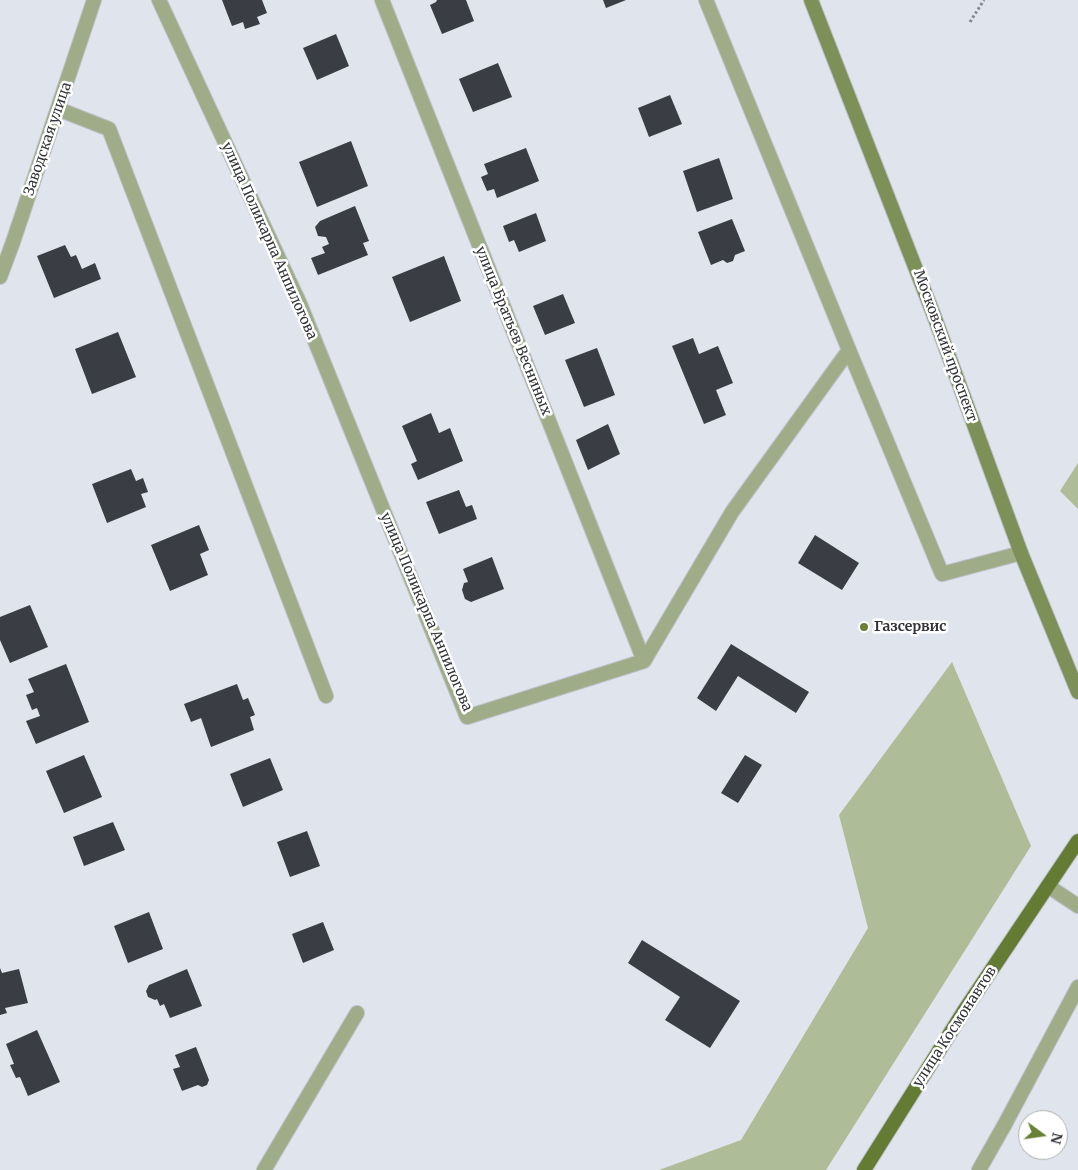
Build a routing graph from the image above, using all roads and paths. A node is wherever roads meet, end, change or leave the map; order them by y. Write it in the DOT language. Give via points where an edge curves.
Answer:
graph roads {
  1 [pos="94,0"];
  2 [pos="159,0"];
  3 [pos="382,0"];
  4 [pos="706,0"];
  5 [pos="811,0"];
  6 [pos="984,0"];
  7 [pos="970,22"];
  8 [pos="58,109"];
  9 [pos="0,277"];
  10 [pos="848,350"];
  11 [pos="1021,553"];
  12 [pos="644,661"];
  13 [pos="1078,692"];
  14 [pos="326,696"];
  15 [pos="1078,841"];
  16 [pos="1048,886"];
  17 [pos="1078,906"];
  18 [pos="1078,987"];
  19 [pos="357,1013"];
  20 [pos="264,1170"];
  21 [pos="864,1170"];
  22 [pos="978,1170"];
  1 -- 8 [label="street, Заводская улица"];
  2 -- 12 [label="street, улица Поликарпа Анпилогова" via="300,304 467,717"];
  3 -- 12 [label="street, улица Братьев Весниных"];
  4 -- 10 [label="street"];
  5 -- 11 [label="main road, Московский проспект" via="934,313"];
  6 -- 7 [label="path"];
  8 -- 9 [label="street, Заводская улица"];
  8 -- 14 [label="street" via="109,129"];
  10 -- 11 [label="street" via="942,574"];
  10 -- 12 [label="street" via="732,512"];
  11 -- 13 [label="main road, Московский проспект"];
  15 -- 16 [label="main road, улица Космонавтов"];
  16 -- 17 [label="street"];
  16 -- 21 [label="main road, улица Космонавтов" via="964,1011"];
  18 -- 22 [label="street"];
  19 -- 20 [label="street"];
}
